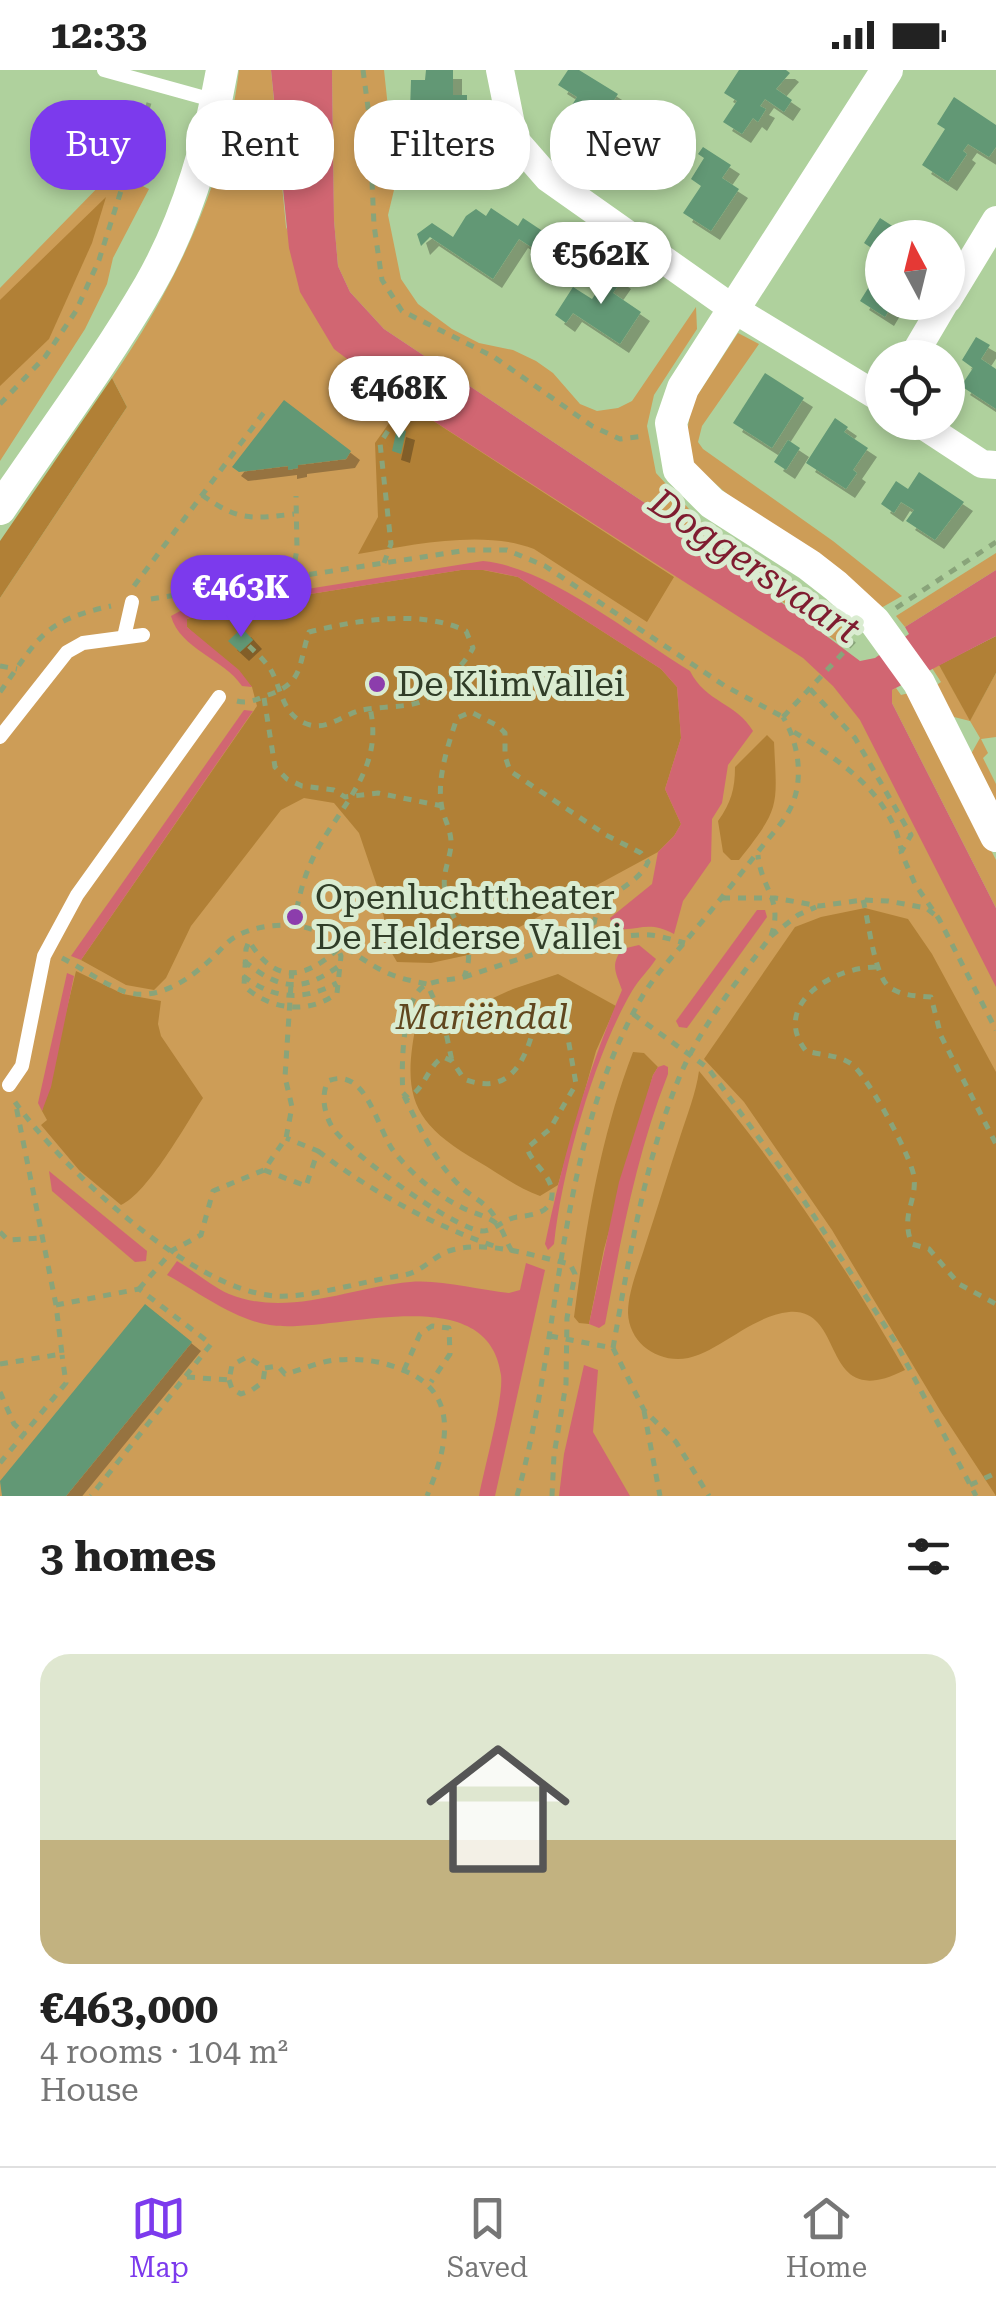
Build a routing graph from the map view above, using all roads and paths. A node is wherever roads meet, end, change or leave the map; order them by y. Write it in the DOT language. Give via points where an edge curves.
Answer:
graph roads {
  1 [pos="104,70"];
  2 [pos="363,70"];
  3 [pos="500,70"];
  4 [pos="887,70"];
  5 [pos="155,84"];
  6 [pos="219,85"];
  7 [pos="996,220"];
  8 [pos="965,270"];
  9 [pos="732,308"];
  10 [pos="865,390"];
  11 [pos="0,404"];
  12 [pos="406,404"];
  13 [pos="265,411"];
  14 [pos="673,433"];
  15 [pos="945,440"];
  16 [pos="996,466"];
  17 [pos="202,495"];
  18 [pos="296,496"];
  19 [pos="0,509"];
  20 [pos="294,514"];
  21 [pos="996,542"];
  22 [pos="384,563"];
  23 [pos="292,577"];
  24 [pos="126,603"];
  25 [pos="870,633"];
  26 [pos="143,635"];
  27 [pos="124,637"];
  28 [pos="248,645"];
  29 [pos="0,666"];
  30 [pos="17,669"];
  31 [pos="810,689"];
  32 [pos="0,692"];
  33 [pos="278,692"];
  34 [pos="264,697"];
  35 [pos="219,698"];
  36 [pos="370,708"];
  37 [pos="784,717"];
  38 [pos="792,732"];
  39 [pos="0,737"];
  40 [pos="354,794"];
  41 [pos="442,806"];
  42 [pos="996,836"];
  43 [pos="758,852"];
  44 [pos="901,852"];
  45 [pos="722,898"];
  46 [pos="775,898"];
  47 [pos="863,900"];
  48 [pos="819,906"];
  49 [pos="939,918"];
  50 [pos="294,925"];
  51 [pos="245,932"];
  52 [pos="771,936"];
  53 [pos="610,937"];
  54 [pos="249,941"];
  55 [pos="684,943"];
  56 [pos="341,946"];
  57 [pos="44,956"];
  58 [pos="244,962"];
  59 [pos="340,966"];
  60 [pos="876,967"];
  61 [pos="292,971"];
  62 [pos="244,976"];
  63 [pos="464,977"];
  64 [pos="338,982"];
  65 [pos="428,984"];
  66 [pos="292,986"];
  67 [pos="291,997"];
  68 [pos="290,1007"];
  69 [pos="634,1014"];
  70 [pos="996,1030"];
  71 [pos="692,1055"];
  72 [pos="452,1061"];
  73 [pos="9,1085"];
  74 [pos="403,1094"];
  75 [pos="16,1104"];
  76 [pos="286,1138"];
  77 [pos="996,1144"];
  78 [pos="318,1151"];
  79 [pos="264,1170"];
  80 [pos="498,1224"];
  81 [pos="0,1232"];
  82 [pos="43,1238"];
  83 [pos="173,1250"];
  84 [pos="510,1251"];
  85 [pos="561,1262"];
  86 [pos="139,1289"];
  87 [pos="996,1304"];
  88 [pos="56,1306"];
  89 [pos="550,1336"];
  90 [pos="566,1339"];
  91 [pos="613,1348"];
  92 [pos="62,1354"];
  93 [pos="0,1364"];
  94 [pos="265,1368"];
  95 [pos="404,1370"];
  96 [pos="185,1377"];
  97 [pos="229,1380"];
  98 [pos="430,1384"];
  99 [pos="0,1392"];
  100 [pos="644,1410"];
  101 [pos="25,1434"];
  102 [pos="0,1463"];
  103 [pos="996,1473"];
  104 [pos="970,1485"];
  105 [pos="91,1496"];
  106 [pos="427,1496"];
  107 [pos="517,1496"];
  108 [pos="552,1496"];
  109 [pos="660,1496"];
  110 [pos="709,1496"];
  111 [pos="976,1496"];
  1 -- 5 [label="lane"];
  2 -- 14 [label="path" via="382,280 402,312 494,357 620,439"];
  3 -- 9 [label="street" via="514,139 548,178"];
  4 -- 9 [label="street"];
  5 -- 6 [label="lane"];
  5 -- 11 [label="path" via="76,311"];
  6 -- 19 [label="street" via="186,202 150,284"];
  7 -- 8 [label="street"];
  9 -- 10 [label="street"];
  9 -- 14 [label="street" via="684,388"];
  12 -- 22 [label="path" via="380,443 390,516"];
  13 -- 17 [label="path"];
  14 -- 25 [label="street" via="679,470 712,504 836,586"];
  15 -- 16 [label="street"];
  17 -- 20 [label="path" via="247,519"];
  17 -- 24 [label="path"];
  18 -- 20 [label="path"];
  20 -- 23 [label="path"];
  21 -- 25 [label="path"];
  22 -- 23 [label="path"];
  22 -- 37 [label="path" via="489,549 522,555"];
  23 -- 24 [label="path"];
  24 -- 27 [label="lane"];
  24 -- 30 [label="path" via="57,622"];
  25 -- 31 [label="path"];
  25 -- 42 [label="street" via="919,683"];
  26 -- 27 [label="lane"];
  27 -- 39 [label="lane" via="66,652"];
  28 -- 33 [label="path" via="273,674"];
  29 -- 30 [label="path"];
  30 -- 32 [label="path"];
  31 -- 37 [label="path"];
  31 -- 44 [label="path" via="856,738 911,835"];
  33 -- 34 [label="path"];
  33 -- 36 [label="path" via="289,712 308,725"];
  33 -- 36 [label="path" via="289,688 300,669 308,632 418,617 466,631 473,648 467,661 420,702"];
  34 -- 35 [label="path" via="247,703"];
  34 -- 40 [label="path" via="275,766 302,786"];
  35 -- 57 [label="lane" via="77,895"];
  36 -- 40 [label="path" via="373,750"];
  37 -- 38 [label="path"];
  38 -- 43 [label="path" via="798,772 792,804"];
  38 -- 44 [label="path" via="856,774 896,828"];
  40 -- 41 [label="path"];
  40 -- 50 [label="path" via="314,855"];
  41 -- 53 [label="path" via="444,756 457,718 471,712 505,734 510,771 648,862 642,876 595,914 599,932"];
  41 -- 63 [label="path" via="451,845 445,896 471,961"];
  43 -- 45 [label="path"];
  43 -- 46 [label="path" via="762,878"];
  44 -- 49 [label="path"];
  45 -- 46 [label="path"];
  45 -- 55 [label="path"];
  46 -- 48 [label="path"];
  46 -- 52 [label="path"];
  47 -- 48 [label="path"];
  47 -- 49 [label="path" via="926,908"];
  47 -- 60 [label="path"];
  48 -- 52 [label="path"];
  49 -- 70 [label="path"];
  50 -- 51 [label="path"];
  50 -- 56 [label="path" via="327,934"];
  51 -- 54 [label="path"];
  51 -- 57 [label="path" via="153,995 124,992 57,956"];
  52 -- 71 [label="path" via="719,1003"];
  53 -- 55 [label="path" via="651,935"];
  53 -- 63 [label="path"];
  54 -- 58 [label="path"];
  54 -- 61 [label="path" via="266,964"];
  55 -- 69 [label="path"];
  56 -- 59 [label="path"];
  56 -- 61 [label="path" via="314,968"];
  56 -- 65 [label="path" via="383,971"];
  57 -- 73 [label="lane" via="22,1066"];
  58 -- 62 [label="path"];
  58 -- 66 [label="path"];
  59 -- 64 [label="path"];
  59 -- 66 [label="path"];
  60 -- 77 [label="path" via="892,989 931,997 941,1036"];
  60 -- 87 [label="path" via="810,990 796,1014 798,1042 806,1052 856,1067 914,1176 906,1217 912,1244 929,1249 959,1284"];
  61 -- 66 [label="path"];
  62 -- 67 [label="path"];
  62 -- 68 [label="path" via="254,995"];
  63 -- 65 [label="path"];
  64 -- 67 [label="path"];
  64 -- 68 [label="path" via="328,1000"];
  65 -- 72 [label="path"];
  65 -- 74 [label="path" via="410,1005 400,1059"];
  66 -- 67 [label="path"];
  67 -- 68 [label="path"];
  68 -- 76 [label="path" via="285,1077 292,1107"];
  69 -- 71 [label="path"];
  69 -- 85 [label="path" via="580,1162"];
  71 -- 91 [label="path" via="658,1141"];
  71 -- 104 [label="path" via="724,1088 870,1300"];
  72 -- 74 [label="path" via="437,1060 420,1090 408,1098"];
  72 -- 80 [label="path" via="464,1078 488,1084 523,1061 534,1023 556,1014 565,1021 576,1084 550,1129 527,1148 552,1195 540,1213"];
  73 -- 75 [label="path"];
  74 -- 80 [label="path" via="458,1184"];
  75 -- 82 [label="path"];
  75 -- 83 [label="path" via="100,1196"];
  76 -- 78 [label="path"];
  76 -- 79 [label="path"];
  78 -- 79 [label="path" via="306,1186"];
  78 -- 84 [label="path" via="373,1189"];
  79 -- 83 [label="path" via="213,1192 201,1235"];
  80 -- 80 [label="path" via="420,1180 390,1146 354,1082 328,1081 324,1098 332,1128 360,1157 472,1228"];
  80 -- 84 [label="path"];
  81 -- 82 [label="path" via="8,1240"];
  82 -- 88 [label="path"];
  83 -- 84 [label="path" via="242,1291 288,1296 413,1274 455,1250"];
  83 -- 86 [label="path"];
  84 -- 85 [label="path"];
  85 -- 89 [label="path"];
  85 -- 90 [label="path" via="574,1268"];
  86 -- 88 [label="path"];
  86 -- 96 [label="path" via="212,1344"];
  88 -- 92 [label="path"];
  89 -- 90 [label="path"];
  89 -- 107 [label="path"];
  90 -- 91 [label="path"];
  90 -- 108 [label="path"];
  91 -- 100 [label="path"];
  92 -- 93 [label="path"];
  92 -- 101 [label="path" via="66,1383"];
  94 -- 95 [label="path" via="278,1366 286,1374 355,1358"];
  94 -- 97 [label="path" via="247,1357 232,1365"];
  94 -- 97 [label="path" via="263,1382 241,1394"];
  95 -- 98 [label="path"];
  95 -- 98 [label="path" via="420,1334 432,1326 449,1328 450,1354"];
  96 -- 97 [label="path"];
  96 -- 105 [label="path"];
  98 -- 106 [label="path" via="443,1408 445,1432"];
  99 -- 101 [label="path"];
  100 -- 109 [label="path"];
  100 -- 110 [label="path" via="676,1442"];
  101 -- 102 [label="path"];
  103 -- 104 [label="path"];
  104 -- 111 [label="path"];
}
